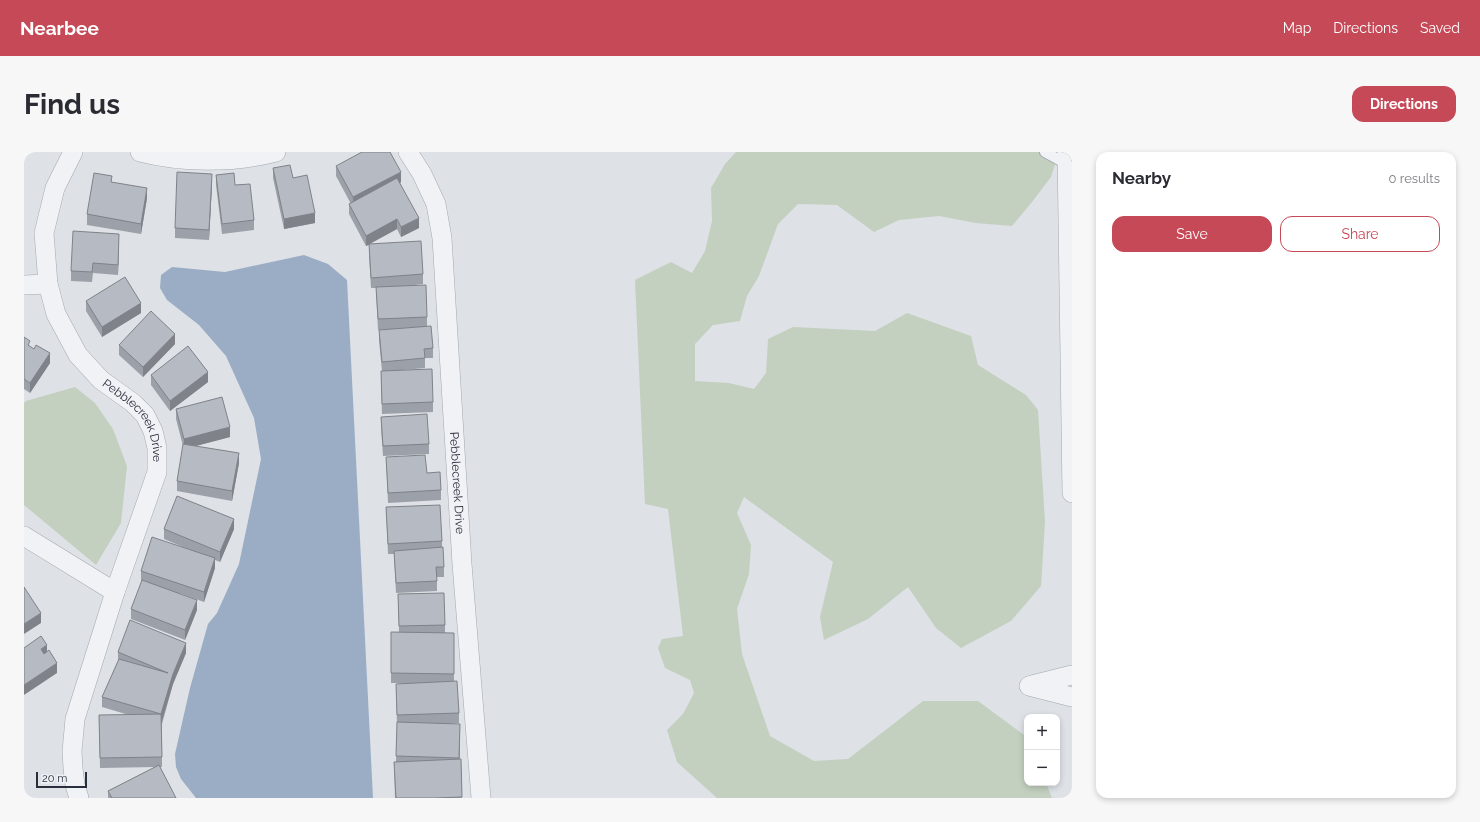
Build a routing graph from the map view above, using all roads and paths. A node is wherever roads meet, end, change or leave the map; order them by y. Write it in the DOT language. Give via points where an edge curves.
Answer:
graph roads {
  1 [pos="73,152"];
  2 [pos="140,152"];
  3 [pos="276,152"];
  4 [pos="408,152"];
  5 [pos="1046,152"];
  6 [pos="1067,158"];
  7 [pos="48,284"];
  8 [pos="24,285"];
  9 [pos="1072,493"];
  10 [pos="24,536"];
  11 [pos="115,592"];
  12 [pos="1072,675"];
  13 [pos="1072,696"];
  14 [pos="79,798"];
  15 [pos="481,798"];
  1 -- 7 [label="street, Pebblecreek Drive" via="54,188 44,233"];
  2 -- 3 [label="street" via="160,157 230,159"];
  4 -- 15 [label="street, Pebblecreek Drive" via="436,204 442,238 462,564"];
  5 -- 6 [label="lane"];
  6 -- 9 [label="street"];
  7 -- 8 [label="street"];
  7 -- 11 [label="street, Pebblecreek Drive" via="56,314 78,355 101,380 145,415 153,431 157,448 157,472"];
  10 -- 11 [label="street"];
  11 -- 14 [label="street, Pebblecreek Drive" via="75,719 72,750"];
  12 -- 13 [label="street" via="1029,686"];
}
